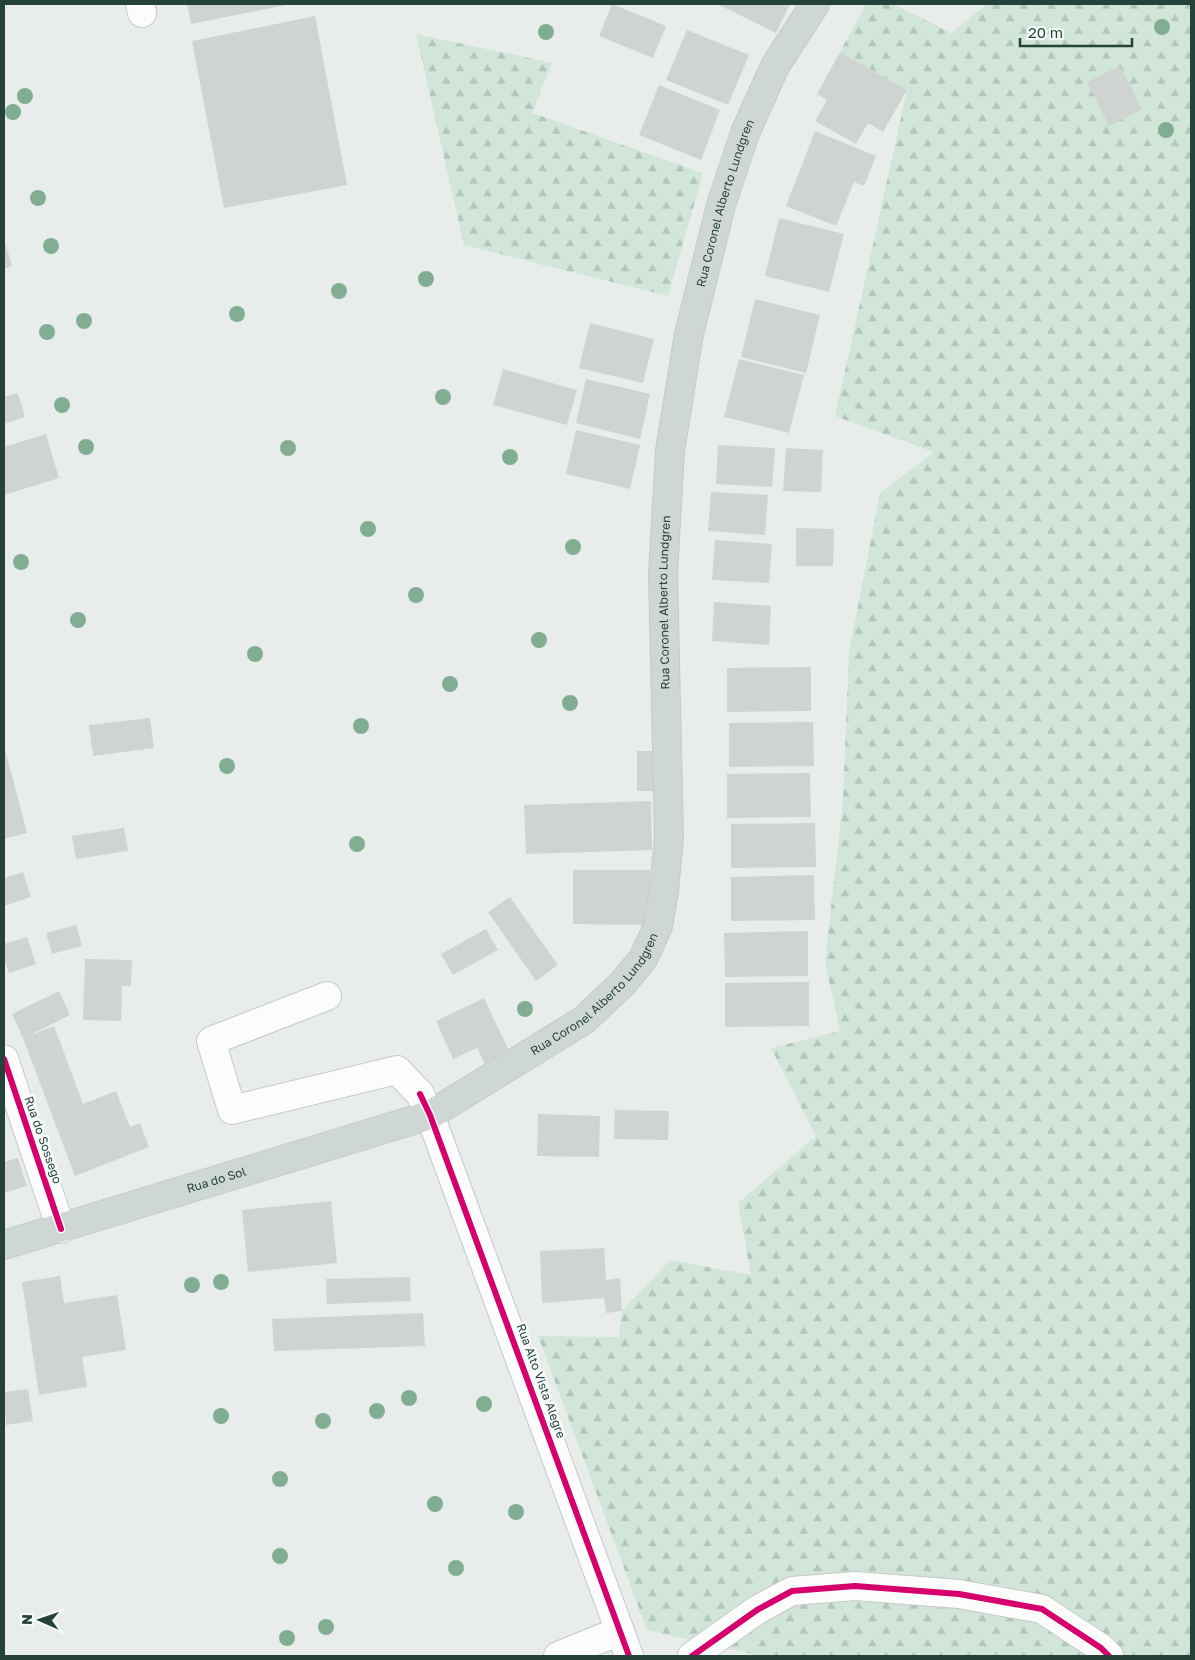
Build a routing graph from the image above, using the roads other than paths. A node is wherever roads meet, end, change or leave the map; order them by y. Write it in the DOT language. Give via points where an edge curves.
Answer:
graph roads {
  1 [pos="815,4"];
  2 [pos="327,996"];
  3 [pos="4,1059"];
  4 [pos="425,1104"];
  5 [pos="61,1229"];
  6 [pos="4,1245"];
  7 [pos="620,1631"];
  8 [pos="558,1656"];
  9 [pos="629,1656"];
  10 [pos="692,1656"];
  11 [pos="1109,1656"];
  1 -- 4 [label="main road, Rua Coronel Alberto Lundgren" via="775,66 745,133 721,205 689,334 670,451 663,565 669,837 658,926 643,959 584,1020"];
  2 -- 4 [label="street" via="211,1041 232,1110 397,1070"];
  3 -- 5 [label="street, Rua do Sossego"];
  4 -- 5 [label="main road, Rua do Sol"];
  4 -- 7 [label="street, Rua Alto Vista Alegre"];
  5 -- 6 [label="main road, Rua do Sol"];
  7 -- 8 [label="street"];
  7 -- 9 [label="street, Rua Alto Vista Alegre"];
  10 -- 11 [label="street" via="757,1610 792,1591 855,1586 959,1594 1042,1609"];
}
